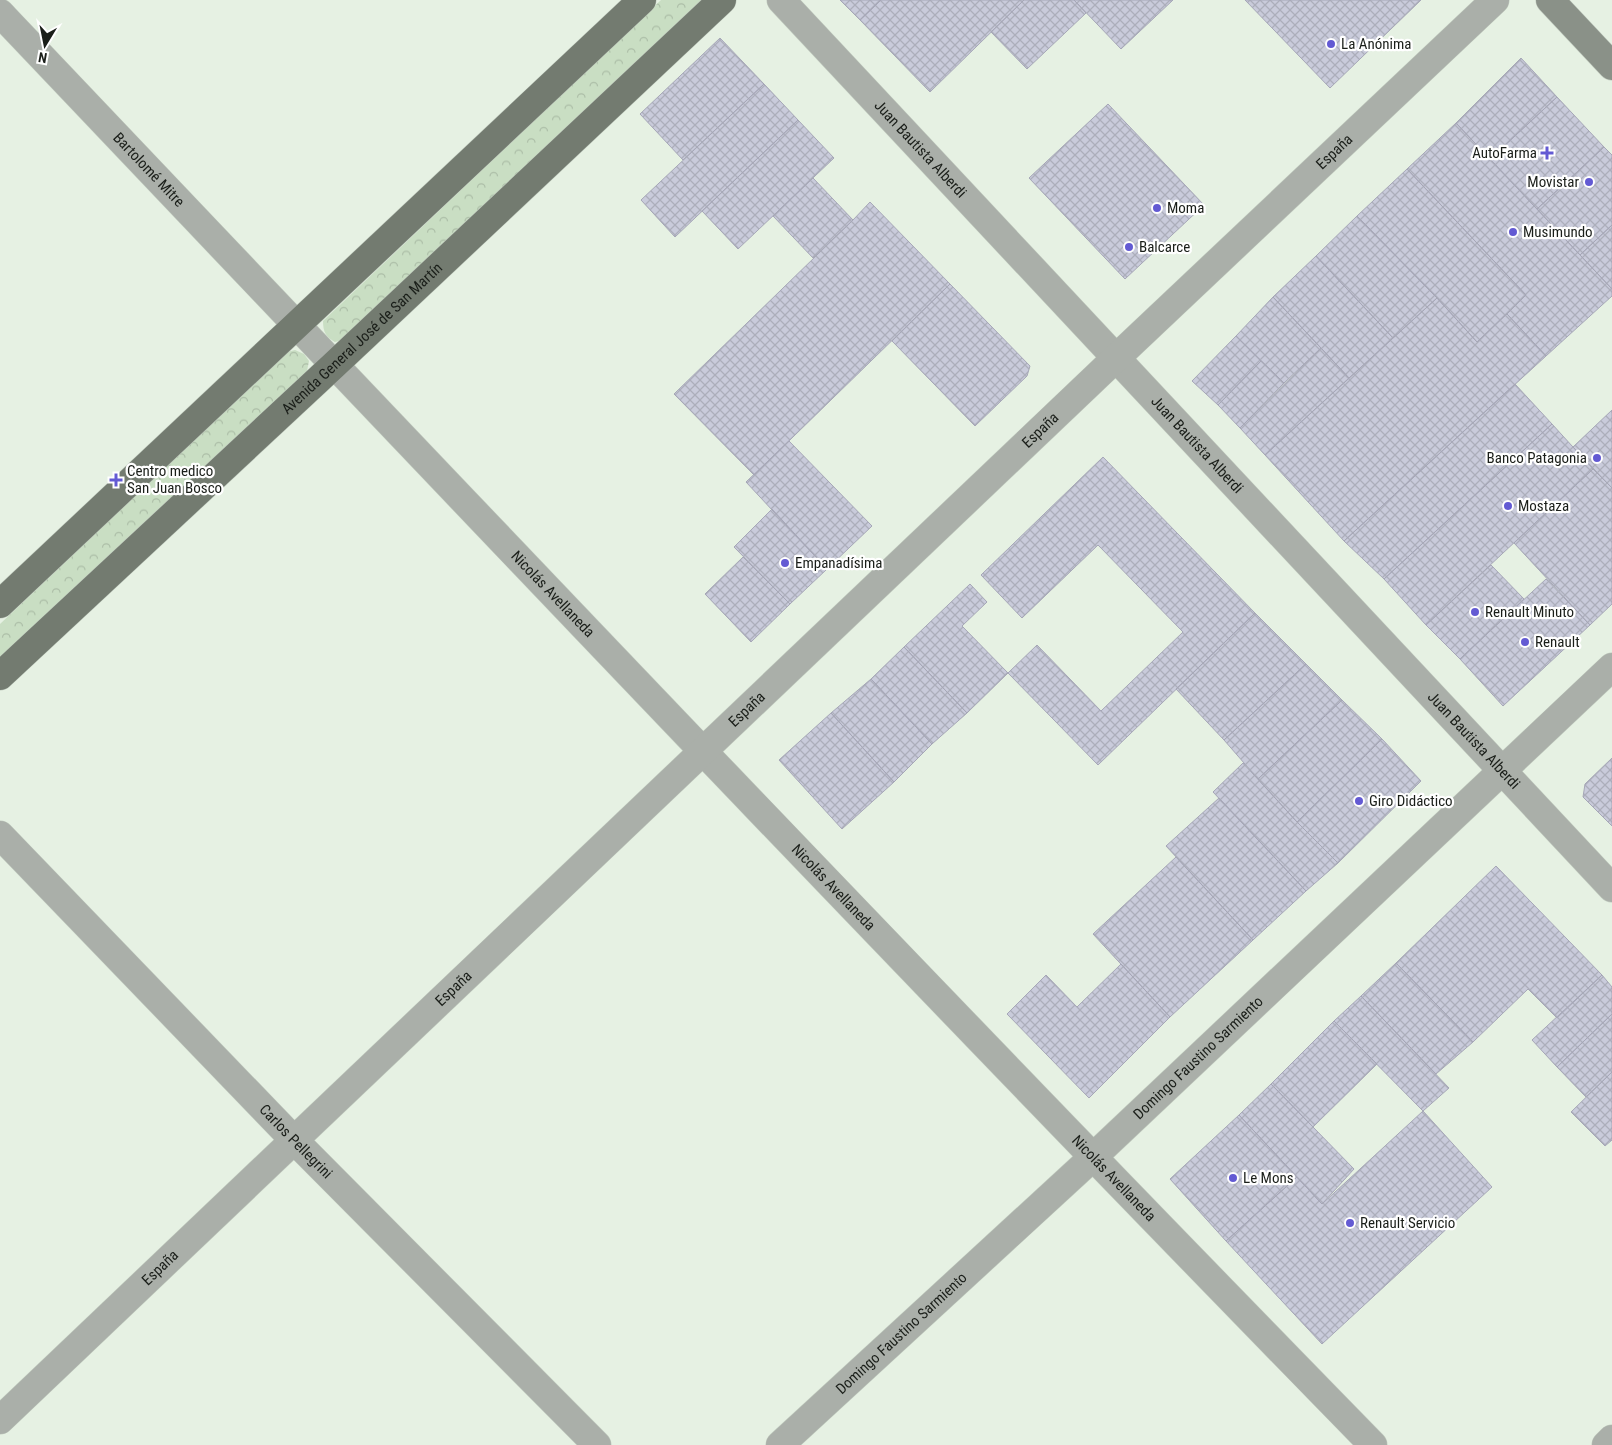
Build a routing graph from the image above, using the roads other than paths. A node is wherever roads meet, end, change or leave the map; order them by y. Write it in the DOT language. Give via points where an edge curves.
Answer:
graph roads {
  1 [pos="642,0"];
  2 [pos="722,0"];
  3 [pos="781,0"];
  4 [pos="1495,0"];
  5 [pos="1550,0"];
  6 [pos="0,14"];
  7 [pos="1612,66"];
  8 [pos="297,326"];
  9 [pos="1116,358"];
  10 [pos="334,365"];
  11 [pos="0,604"];
  12 [pos="1612,667"];
  13 [pos="0,676"];
  14 [pos="702,752"];
  15 [pos="1502,770"];
  16 [pos="0,835"];
  17 [pos="1612,888"];
  18 [pos="294,1140"];
  19 [pos="1092,1158"];
  20 [pos="0,1420"];
  21 [pos="1612,1439"];
  22 [pos="597,1445"];
  23 [pos="780,1445"];
  24 [pos="1373,1445"];
  25 [pos="1606,1445"];
  1 -- 8 [label="main road"];
  2 -- 10 [label="main road, Avenida General José de San Martín"];
  3 -- 9 [label="street, Juan Bautista Alberdi"];
  4 -- 9 [label="street, España"];
  5 -- 7 [label="main road"];
  6 -- 8 [label="street, Bartolomé Mitre"];
  8 -- 10 [label="street, Nicolás Avellaneda"];
  8 -- 11 [label="main road"];
  9 -- 14 [label="street, España"];
  9 -- 15 [label="street, Juan Bautista Alberdi"];
  10 -- 13 [label="main road, Avenida General José de San Martín"];
  10 -- 14 [label="street, Nicolás Avellaneda"];
  12 -- 15 [label="street, Domingo Faustino Sarmiento"];
  14 -- 18 [label="street, España"];
  14 -- 19 [label="street, Nicolás Avellaneda"];
  15 -- 17 [label="street, Juan Bautista Alberdi"];
  15 -- 19 [label="street, Domingo Faustino Sarmiento"];
  16 -- 18 [label="street, Carlos Pellegrini"];
  18 -- 20 [label="street, España"];
  18 -- 22 [label="street, Carlos Pellegrini"];
  19 -- 23 [label="street, Domingo Faustino Sarmiento"];
  19 -- 24 [label="street, Nicolás Avellaneda"];
  21 -- 25 [label="street"];
}
